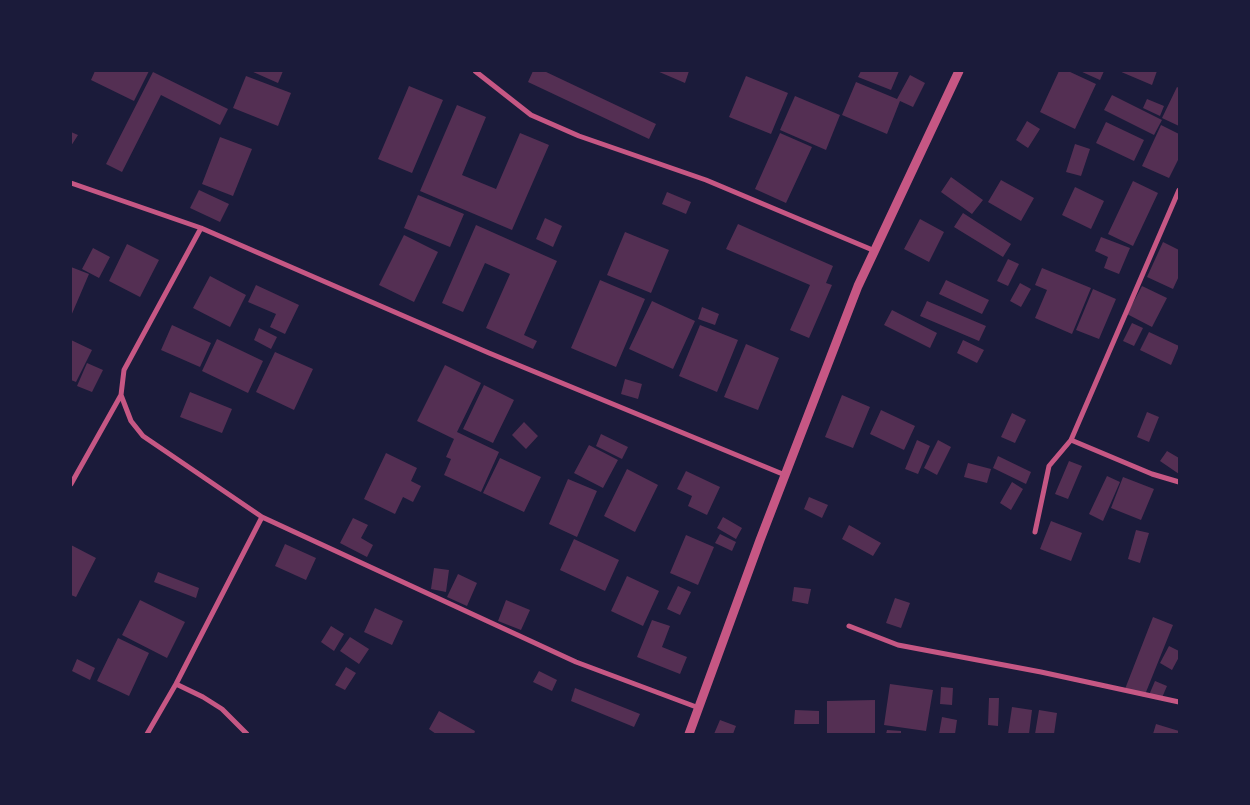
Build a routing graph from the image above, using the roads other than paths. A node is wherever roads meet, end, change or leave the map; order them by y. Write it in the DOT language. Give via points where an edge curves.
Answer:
graph roads {
  1 [pos="475,71"];
  2 [pos="958,71"];
  3 [pos="71,184"];
  4 [pos="1179,190"];
  5 [pos="201,228"];
  6 [pos="875,251"];
  7 [pos="120,395"];
  8 [pos="1071,440"];
  9 [pos="785,475"];
  10 [pos="1179,482"];
  11 [pos="71,484"];
  12 [pos="262,517"];
  13 [pos="1035,532"];
  14 [pos="849,626"];
  15 [pos="176,684"];
  16 [pos="1179,702"];
  17 [pos="699,708"];
  18 [pos="147,734"];
  19 [pos="247,734"];
  20 [pos="689,734"];
  1 -- 6 [label="street" via="531,115 579,136 706,180"];
  2 -- 6 [label="street"];
  3 -- 5 [label="street"];
  4 -- 8 [label="street"];
  5 -- 7 [label="street" via="124,370"];
  5 -- 9 [label="street" via="489,353"];
  6 -- 9 [label="street" via="858,286"];
  7 -- 11 [label="street"];
  7 -- 12 [label="street" via="142,436"];
  8 -- 10 [label="street"];
  8 -- 13 [label="street" via="1049,466"];
  9 -- 17 [label="street"];
  12 -- 15 [label="street"];
  12 -- 17 [label="street" via="576,662"];
  14 -- 16 [label="street" via="898,645"];
  15 -- 18 [label="street"];
  15 -- 19 [label="street" via="222,709"];
  17 -- 20 [label="street"];
}
